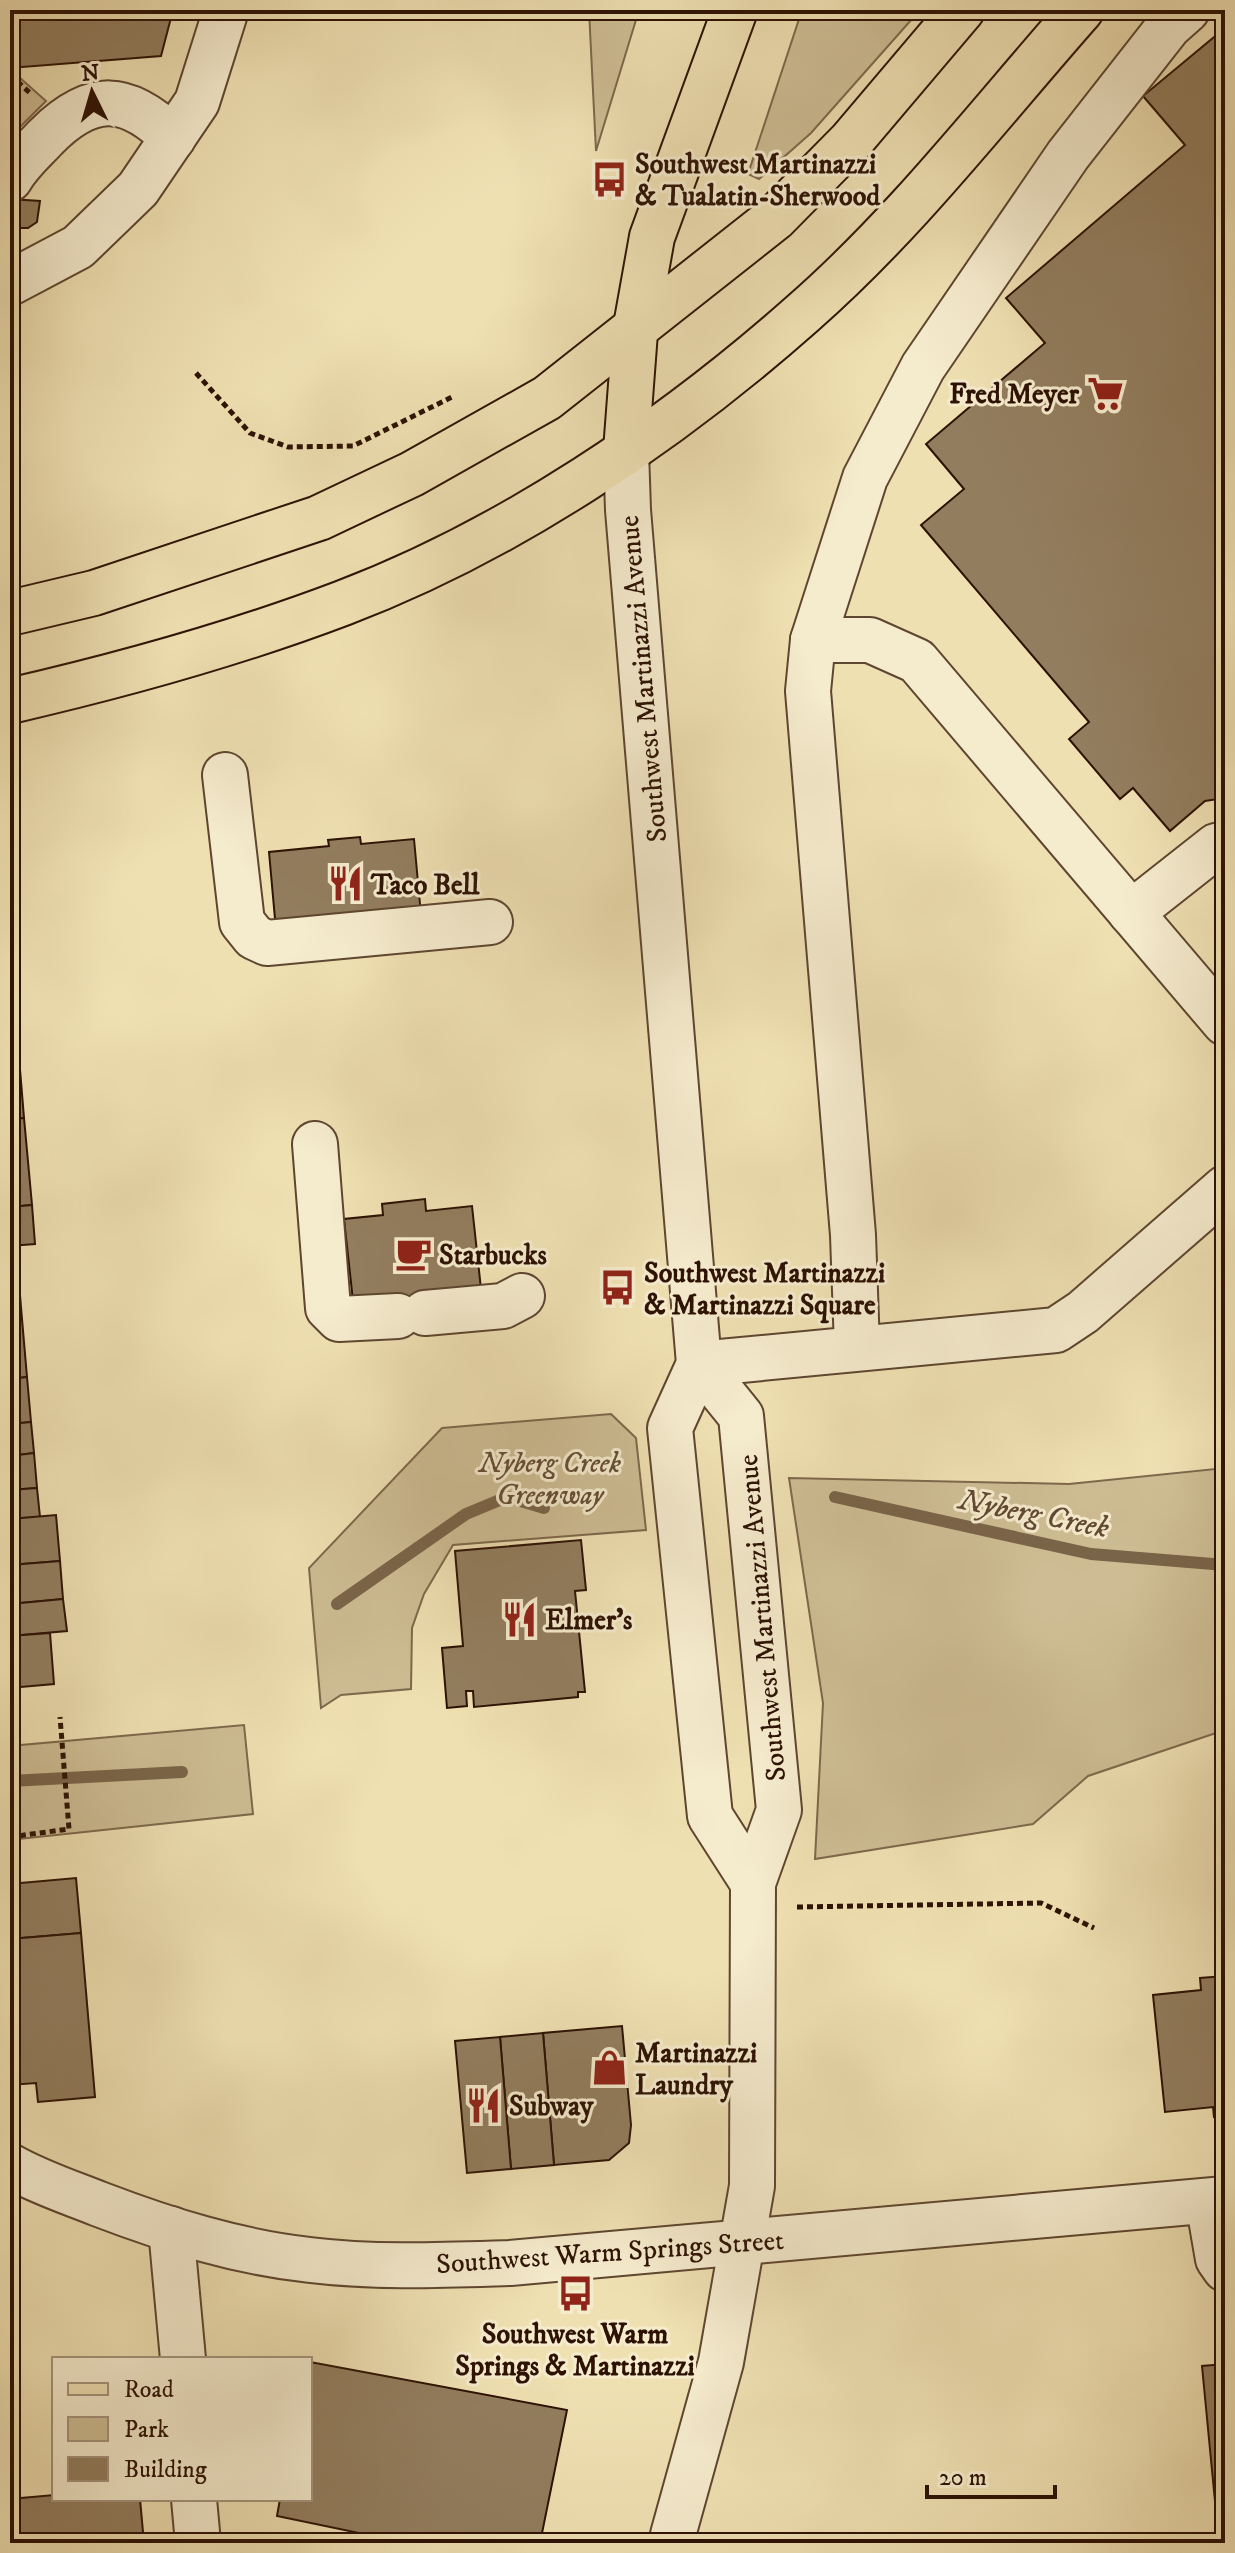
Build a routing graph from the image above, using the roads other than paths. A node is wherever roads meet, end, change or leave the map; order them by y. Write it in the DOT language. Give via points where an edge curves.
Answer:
graph roads {
  1 [pos="226,10"];
  2 [pos="735,10"];
  3 [pos="962,10"];
  4 [pos="1081,10"];
  5 [pos="1187,10"];
  6 [pos="173,138"];
  7 [pos="10,179"];
  8 [pos="10,283"];
  9 [pos="635,332"];
  10 [pos="626,451"];
  11 [pos="10,613"];
  12 [pos="813,640"];
  13 [pos="10,701"];
  14 [pos="225,775"];
  15 [pos="1225,844"];
  16 [pos="1131,913"];
  17 [pos="490,922"];
  18 [pos="1225,1023"];
  19 [pos="315,1144"];
  20 [pos="1225,1188"];
  21 [pos="522,1296"];
  22 [pos="857,1347"];
  23 [pos="699,1364"];
  24 [pos="753,1896"];
  25 [pos="10,2166"];
  26 [pos="1217,2200"];
  27 [pos="171,2229"];
  28 [pos="742,2243"];
  29 [pos="1225,2269"];
  30 [pos="183,2357"];
  31 [pos="194,2501"];
  32 [pos="670,2540"];
  33 [pos="198,2543"];
  1 -- 6 [label="street" via="197,102"];
  2 -- 9 [label="main road, Southwest Martinazzi Avenue" via="662,203"];
  3 -- 9 [label="main road" via="851,141 775,218"];
  4 -- 10 [label="main road" via="963,151 803,314"];
  5 -- 12 [label="street" via="1068,155 923,367 865,478"];
  6 -- 7 [label="street" via="137,110 112,103 86,105 64,119"];
  6 -- 8 [label="street" via="138,189 78,247"];
  9 -- 10 [label="main road, Southwest Martinazzi Avenue"];
  9 -- 11 [label="main road" via="547,398 412,474 319,518 94,593"];
  10 -- 13 [label="main road" via="541,505 344,602 188,655"];
  10 -- 23 [label="street, Southwest Martinazzi Avenue"];
  12 -- 16 [label="street" via="870,640 917,661"];
  12 -- 22 [label="street" via="808,691 853,1235"];
  14 -- 17 [label="street" via="242,922 254,937 267,943"];
  15 -- 16 [label="street"];
  16 -- 18 [label="street"];
  19 -- 21 [label="street" via="328,1308 339,1319 503,1306"];
  20 -- 22 [label="street" via="1056,1330"];
  22 -- 23 [label="street"];
  23 -- 24 [label="street, Southwest Martinazzi Avenue" via="670,1428 710,1816"];
  23 -- 24 [label="street, Southwest Martinazzi Avenue" via="741,1416 779,1810"];
  24 -- 28 [label="street, Southwest Martinazzi Avenue" via="752,2186"];
  25 -- 27 [label="street, Southwest Warm Springs Street"];
  26 -- 28 [label="street, Southwest Warm Springs Street"];
  26 -- 29 [label="street" via="1218,2259"];
  27 -- 28 [label="street, Southwest Warm Springs Street" via="249,2251 310,2260 420,2265 510,2263"];
  27 -- 30 [label="street"];
  28 -- 32 [label="street, Southwest Martinazzi Avenue" via="721,2362"];
  31 -- 33 [label="street"];
}
